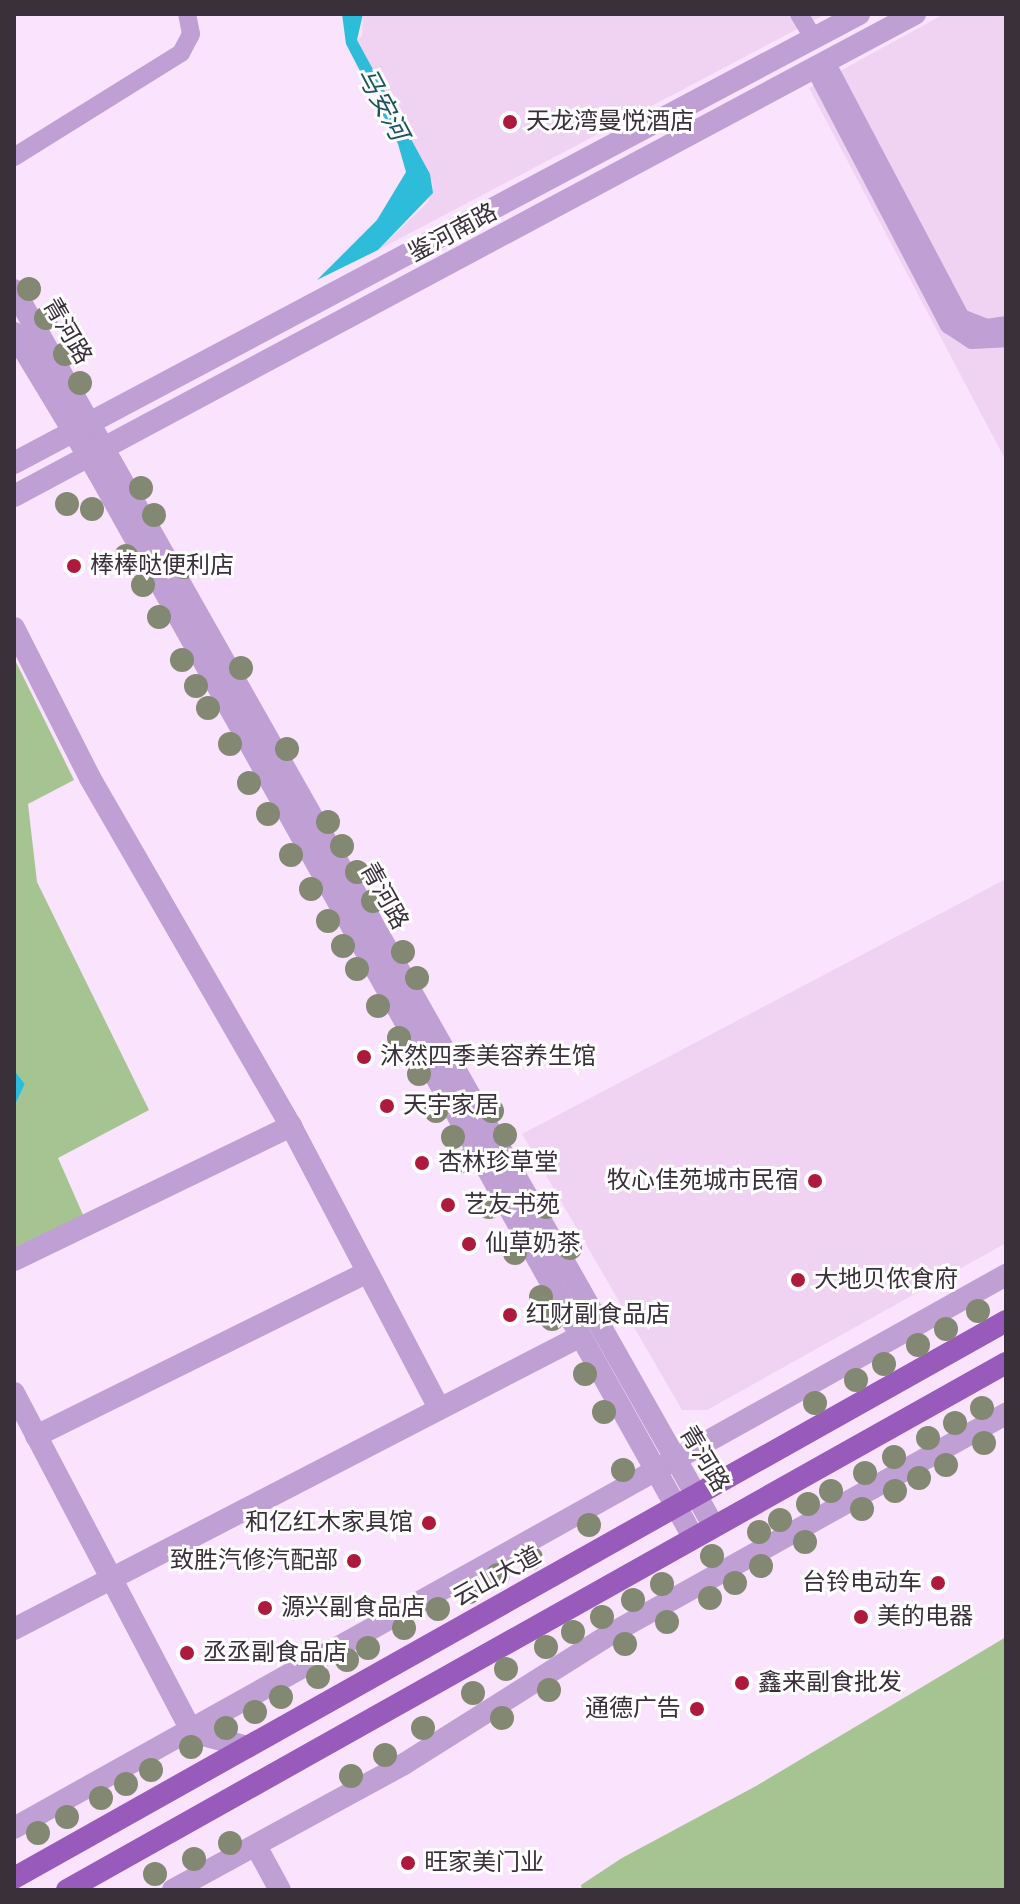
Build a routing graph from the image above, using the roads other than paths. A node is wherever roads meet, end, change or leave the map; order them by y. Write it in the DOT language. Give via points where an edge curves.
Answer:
graph roads {
  1 [pos="187,14"];
  2 [pos="799,14"];
  3 [pos="859,14"];
  4 [pos="915,14"];
  5 [pos="814,39"];
  6 [pos="820,66"];
  7 [pos="14,157"];
  8 [pos="14,290"];
  9 [pos="1006,325"];
  10 [pos="14,333"];
  11 [pos="1006,338"];
  12 [pos="81,428"];
  13 [pos="96,453"];
  14 [pos="14,463"];
  15 [pos="14,496"];
  16 [pos="14,628"];
  17 [pos="291,1126"];
  18 [pos="14,1260"];
  19 [pos="366,1273"];
  20 [pos="1006,1275"];
  21 [pos="1006,1321"];
  22 [pos="579,1337"];
  23 [pos="1006,1363"];
  24 [pos="14,1393"];
  25 [pos="439,1408"];
  26 [pos="1006,1414"];
  27 [pos="36,1436"];
  28 [pos="664,1466"];
  29 [pos="696,1495"];
  30 [pos="675,1506"];
  31 [pos="703,1531"];
  32 [pos="113,1577"];
  33 [pos="14,1629"];
  34 [pos="192,1732"];
  35 [pos="248,1747"];
  36 [pos="14,1828"];
  37 [pos="256,1846"];
  38 [pos="14,1878"];
  39 [pos="67,1890"];
  40 [pos="173,1890"];
  41 [pos="280,1890"];
  1 -- 7 [label="lane" via="191,34 181,53"];
  2 -- 5 [label="lane"];
  3 -- 5 [label="street, 鉴河南路"];
  4 -- 6 [label="street, 鉴河南路"];
  5 -- 12 [label="street, 鉴河南路"];
  6 -- 9 [label="lane" via="961,318 987,328"];
  6 -- 11 [label="lane" via="949,325 972,340"];
  6 -- 13 [label="street, 鉴河南路"];
  8 -- 12 [label="street, 青河路"];
  10 -- 12 [label="street, 青河路"];
  12 -- 13 [label="street, 青河路"];
  12 -- 14 [label="street, 鉴河南路"];
  13 -- 15 [label="street, 鉴河南路"];
  13 -- 22 [label="street, 青河路"];
  13 -- 28 [label="street, 青河路"];
  16 -- 17 [label="street" via="90,778"];
  17 -- 18 [label="street"];
  17 -- 19 [label="street"];
  19 -- 25 [label="street"];
  19 -- 27 [label="street"];
  20 -- 28 [label="street"];
  21 -- 29 [label="main road, 云山大道"];
  22 -- 25 [label="street"];
  22 -- 28 [label="street, 青河路"];
  23 -- 31 [label="main road"];
  24 -- 27 [label="street"];
  25 -- 32 [label="street"];
  26 -- 37 [label="street" via="614,1632 404,1764"];
  27 -- 32 [label="street"];
  28 -- 29 [label="street, 青河路"];
  28 -- 30 [label="street, 青河路"];
  28 -- 34 [label="street"];
  29 -- 30 [label="main road, 云山大道"];
  29 -- 31 [label="street, 青河路"];
  30 -- 31 [label="street, 青河路"];
  30 -- 35 [label="main road, 云山大道"];
  31 -- 39 [label="main road"];
  32 -- 33 [label="street"];
  32 -- 34 [label="street"];
  34 -- 35 [label="street"];
  34 -- 36 [label="street"];
  35 -- 38 [label="main road, 云山大道"];
  37 -- 40 [label="street"];
  37 -- 41 [label="street"];
}
